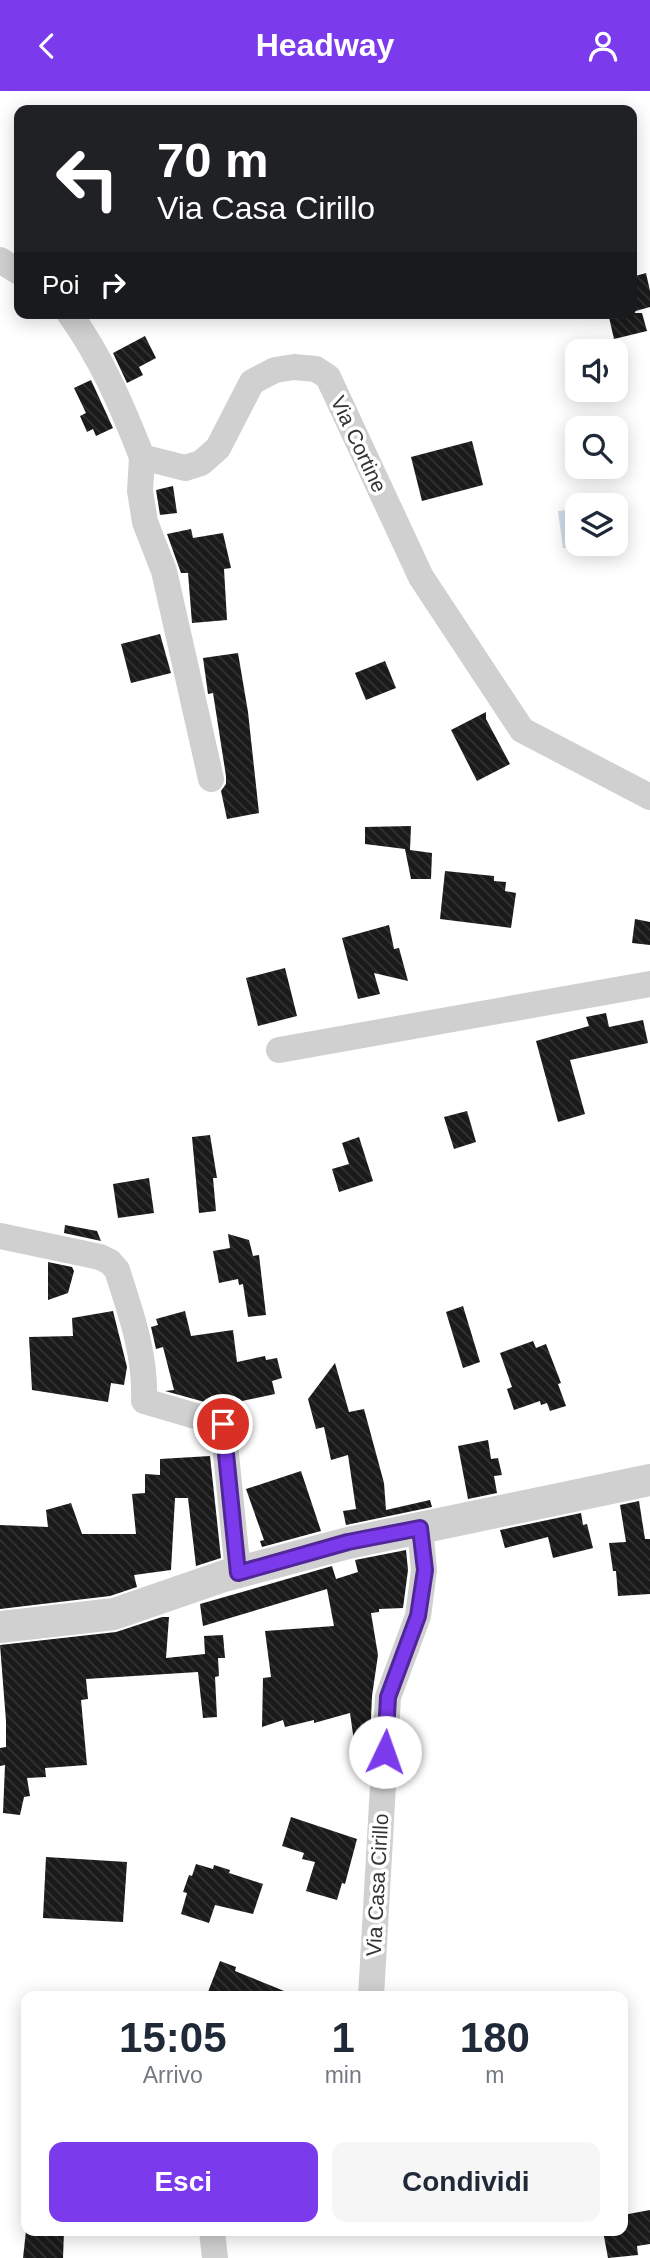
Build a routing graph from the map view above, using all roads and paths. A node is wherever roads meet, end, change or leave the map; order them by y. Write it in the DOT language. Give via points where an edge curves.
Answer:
graph roads {
  1 [pos="73,319"];
  2 [pos="142,457"];
  3 [pos="211,779"];
  4 [pos="650,797"];
  5 [pos="650,984"];
  6 [pos="279,1051"];
  7 [pos="0,1236"];
  8 [pos="650,1480"];
  9 [pos="420,1528"];
  10 [pos="238,1573"];
  11 [pos="0,1627"];
  12 [pos="371,1991"];
  13 [pos="213,2236"];
  14 [pos="215,2258"];
  1 -- 2 [label="street" via="118,398"];
  2 -- 3 [label="street" via="140,491 145,522 164,571"];
  2 -- 4 [label="street, Via Cortine" via="185,468 201,463 218,448 252,382 293,367 316,369 328,377 421,577 522,730"];
  5 -- 6 [label="street"];
  7 -- 10 [label="street" via="100,1257 117,1270 139,1339 144,1401 223,1424"];
  8 -- 9 [label="street"];
  9 -- 10 [label="street" via="348,1542"];
  9 -- 12 [label="street, Via Casa Cirillo" via="425,1570 418,1616 388,1697"];
  10 -- 11 [label="street" via="114,1614"];
  13 -- 14 [label="street"];
}
